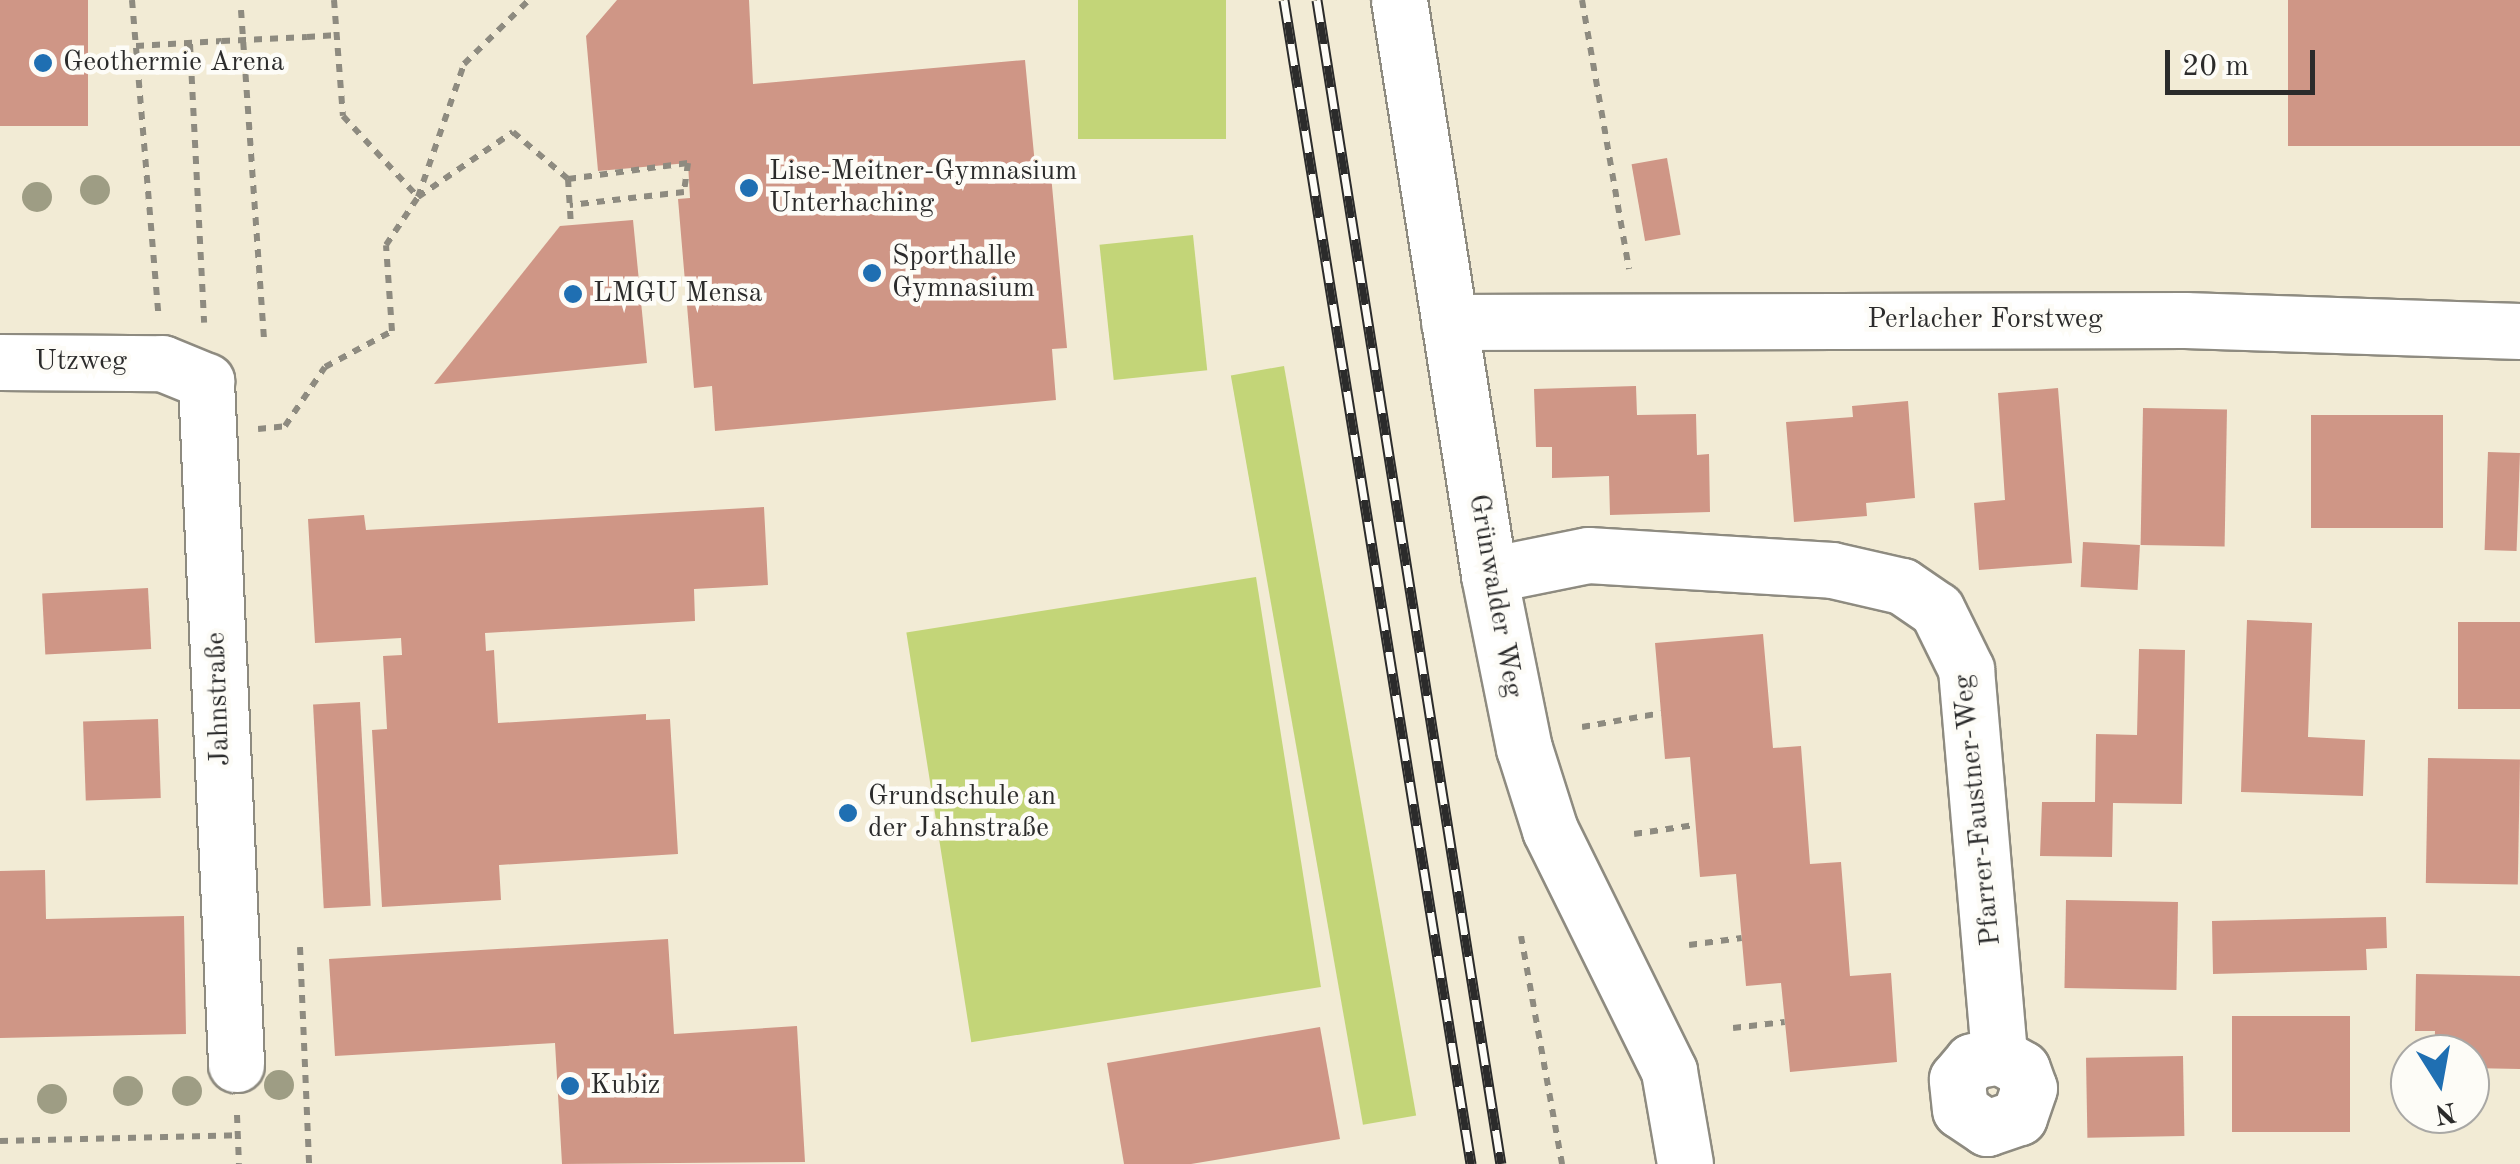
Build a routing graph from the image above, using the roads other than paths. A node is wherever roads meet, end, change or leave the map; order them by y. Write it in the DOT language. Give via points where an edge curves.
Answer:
graph roads {
  1 [pos="1399,0"];
  2 [pos="1449,322"];
  3 [pos="2520,331"];
  4 [pos="0,362"];
  5 [pos="193,393"];
  6 [pos="1490,575"];
  7 [pos="2000,1056"];
  8 [pos="236,1064"];
  9 [pos="1684,1164"];
  1 -- 2 [label="street, Grünwalder Weg"];
  2 -- 3 [label="street, Perlacher Forstweg" via="2185,320"];
  2 -- 6 [label="street, Grünwalder Weg"];
  4 -- 5 [label="street, Utzweg"];
  5 -- 8 [label="street, Jahnstraße"];
  6 -- 7 [label="street, Pfarrer-Faustner-Weg" via="1588,555 1832,570 1902,586 1937,610 1966,668"];
  6 -- 9 [label="street, Grünwalder Weg" via="1524,748 1550,830 1669,1071"];
}
